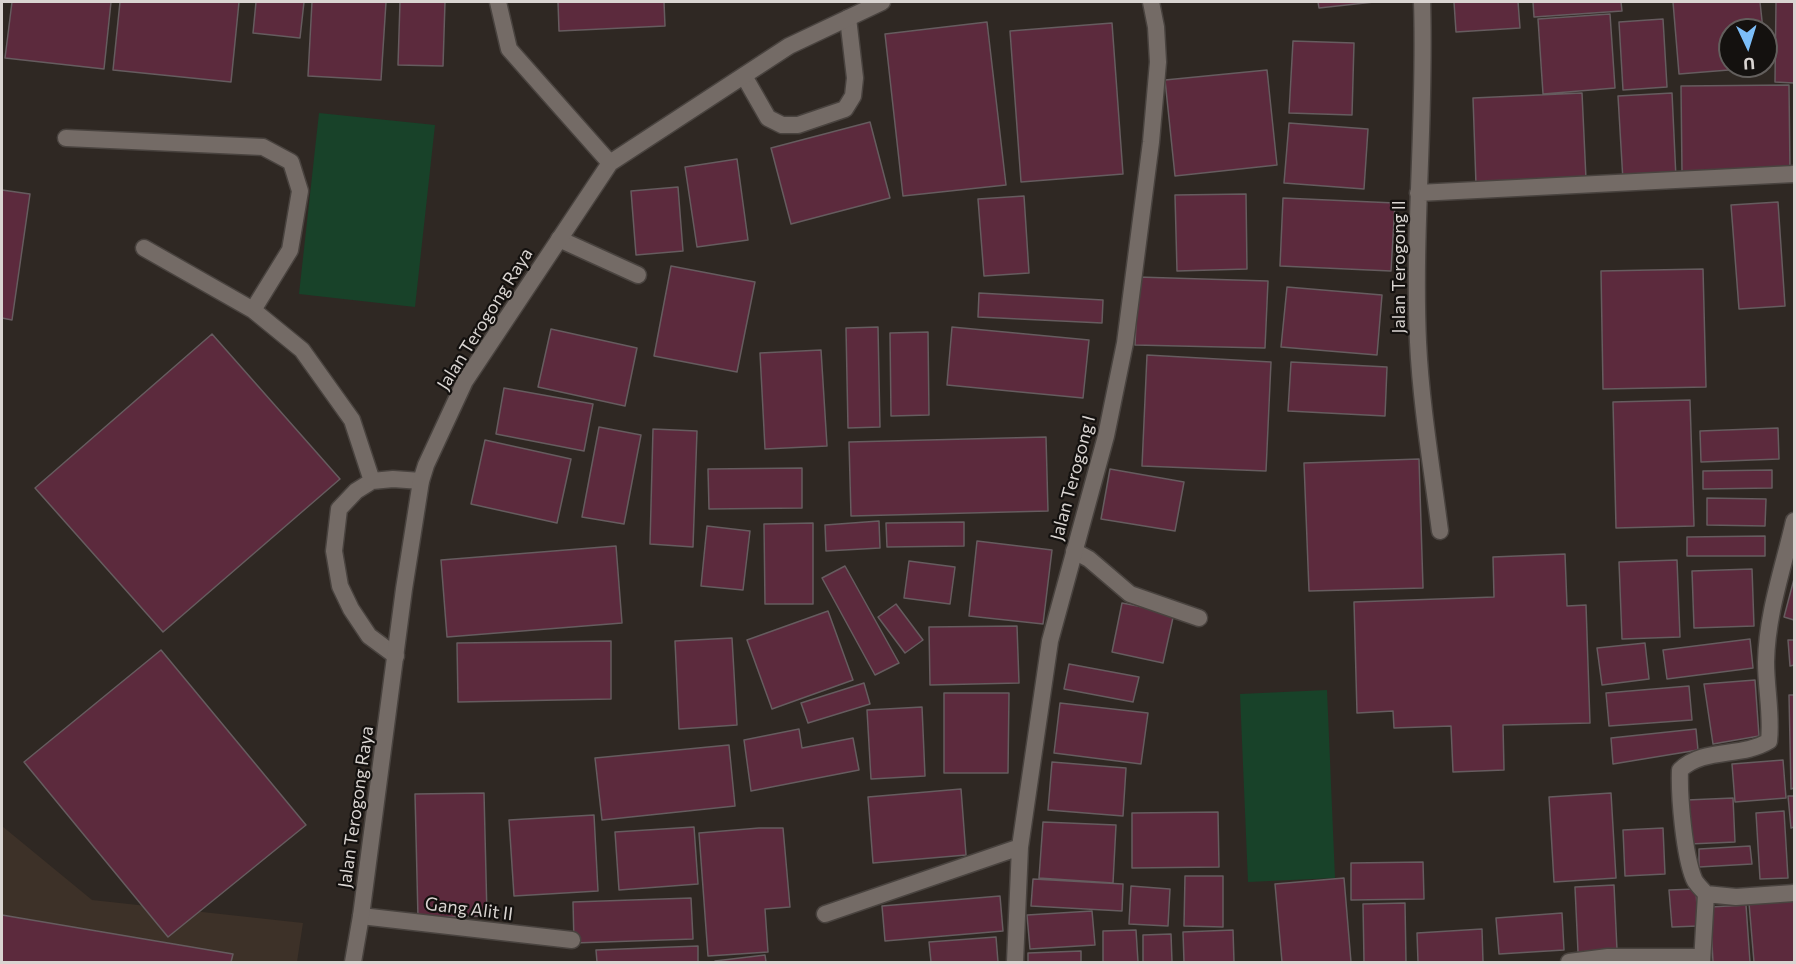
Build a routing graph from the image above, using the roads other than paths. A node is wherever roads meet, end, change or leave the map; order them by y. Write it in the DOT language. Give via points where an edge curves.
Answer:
graph roads {
  1 [pos="498,2"];
  2 [pos="882,2"];
  3 [pos="1151,2"];
  4 [pos="1422,2"];
  5 [pos="848,18"];
  6 [pos="744,76"];
  7 [pos="66,138"];
  8 [pos="610,163"];
  9 [pos="1794,174"];
  10 [pos="1418,193"];
  11 [pos="559,239"];
  12 [pos="144,248"];
  13 [pos="638,275"];
  14 [pos="253,310"];
  15 [pos="372,481"];
  16 [pos="420,481"];
  17 [pos="1794,521"];
  18 [pos="1440,531"];
  19 [pos="1074,551"];
  20 [pos="1199,618"];
  21 [pos="396,656"];
  22 [pos="1020,847"];
  23 [pos="1794,893"];
  24 [pos="1706,894"];
  25 [pos="825,914"];
  26 [pos="361,916"];
  27 [pos="572,940"];
  28 [pos="1611,960"];
  29 [pos="1702,960"];
  30 [pos="353,963"];
  31 [pos="1015,963"];
  32 [pos="1569,963"];
  1 -- 8 [label="street" via="509,49"];
  2 -- 5 [label="street, Jalan Terogong Raya"];
  3 -- 19 [label="street, Jalan Terogong I" via="1158,62 1125,343 1106,436"];
  4 -- 10 [label="street, Jalan Terogong II"];
  5 -- 6 [label="street, Jalan Terogong Raya" via="789,46"];
  5 -- 6 [label="street" via="855,78 853,96 845,109 798,125 782,125 768,118"];
  6 -- 8 [label="street, Jalan Terogong Raya"];
  7 -- 14 [label="street" via="263,147 291,162 300,191 290,250"];
  8 -- 11 [label="street, Jalan Terogong Raya"];
  9 -- 10 [label="street"];
  10 -- 18 [label="street, Jalan Terogong II" via="1420,378"];
  11 -- 13 [label="street"];
  11 -- 16 [label="street, Jalan Terogong Raya" via="465,381"];
  12 -- 14 [label="street"];
  14 -- 15 [label="street" via="302,350 352,420"];
  15 -- 16 [label="street"];
  15 -- 21 [label="street" via="339,509 334,551 340,586 351,609 369,636"];
  16 -- 21 [label="street, Jalan Terogong Raya"];
  17 -- 24 [label="street" via="1768,634 1769,741 1757,749 1706,756 1680,770 1688,855 1695,880"];
  19 -- 20 [label="street" via="1130,594"];
  19 -- 22 [label="street, Jalan Terogong I" via="1050,641"];
  21 -- 26 [label="street, Jalan Terogong Raya"];
  22 -- 25 [label="street"];
  22 -- 31 [label="street, Jalan Terogong I"];
  23 -- 24 [label="street" via="1736,897"];
  24 -- 29 [label="street"];
  26 -- 27 [label="street, Gang Alit II"];
  26 -- 30 [label="street, Jalan Terogong Raya"];
  28 -- 29 [label="street"];
  28 -- 32 [label="street"];
}
